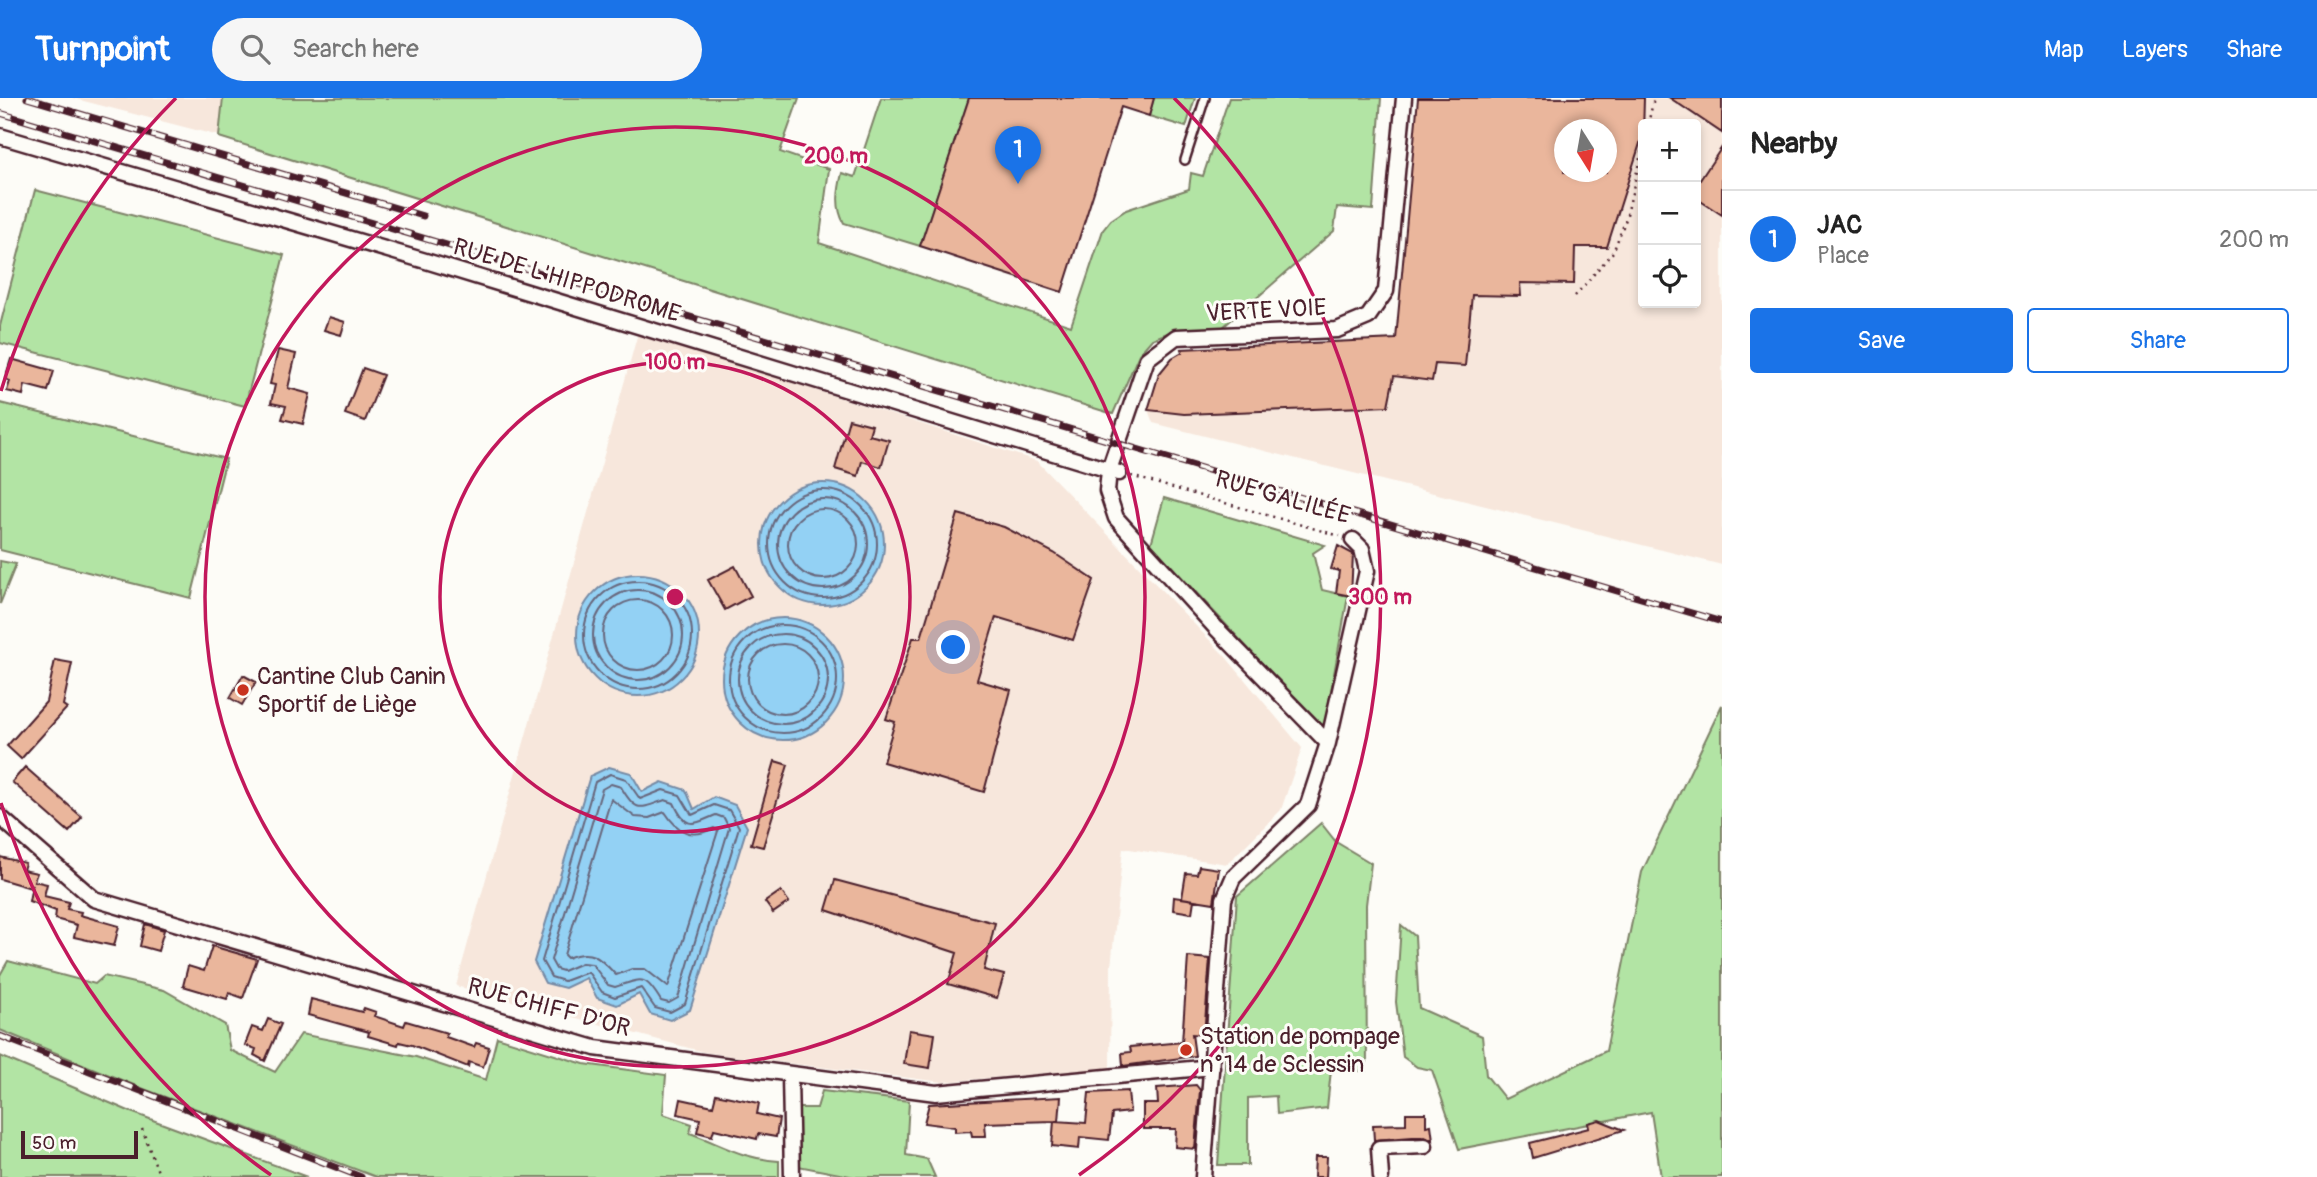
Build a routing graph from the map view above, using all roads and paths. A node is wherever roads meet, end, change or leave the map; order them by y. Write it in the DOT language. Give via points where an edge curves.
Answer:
graph roads {
  1 [pos="1205,98"];
  2 [pos="1404,98"];
  3 [pos="1654,98"];
  4 [pos="1649,119"];
  5 [pos="0,136"];
  6 [pos="1185,160"];
  7 [pos="1638,167"];
  8 [pos="1575,296"];
  9 [pos="1114,471"];
  10 [pos="1353,540"];
  11 [pos="1328,743"];
  12 [pos="0,817"];
  13 [pos="1212,1067"];
  14 [pos="790,1075"];
  15 [pos="142,1129"];
  16 [pos="1425,1146"];
  17 [pos="160,1177"];
  18 [pos="792,1177"];
  19 [pos="1203,1177"];
  20 [pos="1381,1177"];
  1 -- 6 [label="lane"];
  2 -- 9 [label="street, VERTE VOIE" via="1387,291 1368,317 1337,330 1176,337 1147,359"];
  3 -- 4 [label="path"];
  5 -- 9 [label="street, RUE DE L'HIPPODROME" via="429,261"];
  7 -- 8 [label="path" via="1613,251"];
  9 -- 10 [label="path, RUE GALILÉE"];
  9 -- 11 [label="street" via="1107,491 1116,518"];
  10 -- 11 [label="street, RUE GALILÉE" via="1362,549 1367,571"];
  11 -- 13 [label="street, RUE GALILÉE" via="1308,805 1233,878 1224,898"];
  12 -- 14 [label="street, RUE CHIFF D'OR" via="94,899 595,1048"];
  13 -- 14 [label="street, RUE CHIFF D'OR" via="936,1093"];
  13 -- 19 [label="street, RUE GALILÉE"];
  14 -- 18 [label="street"];
  15 -- 17 [label="path"];
  16 -- 20 [label="street" via="1379,1148"];
}
